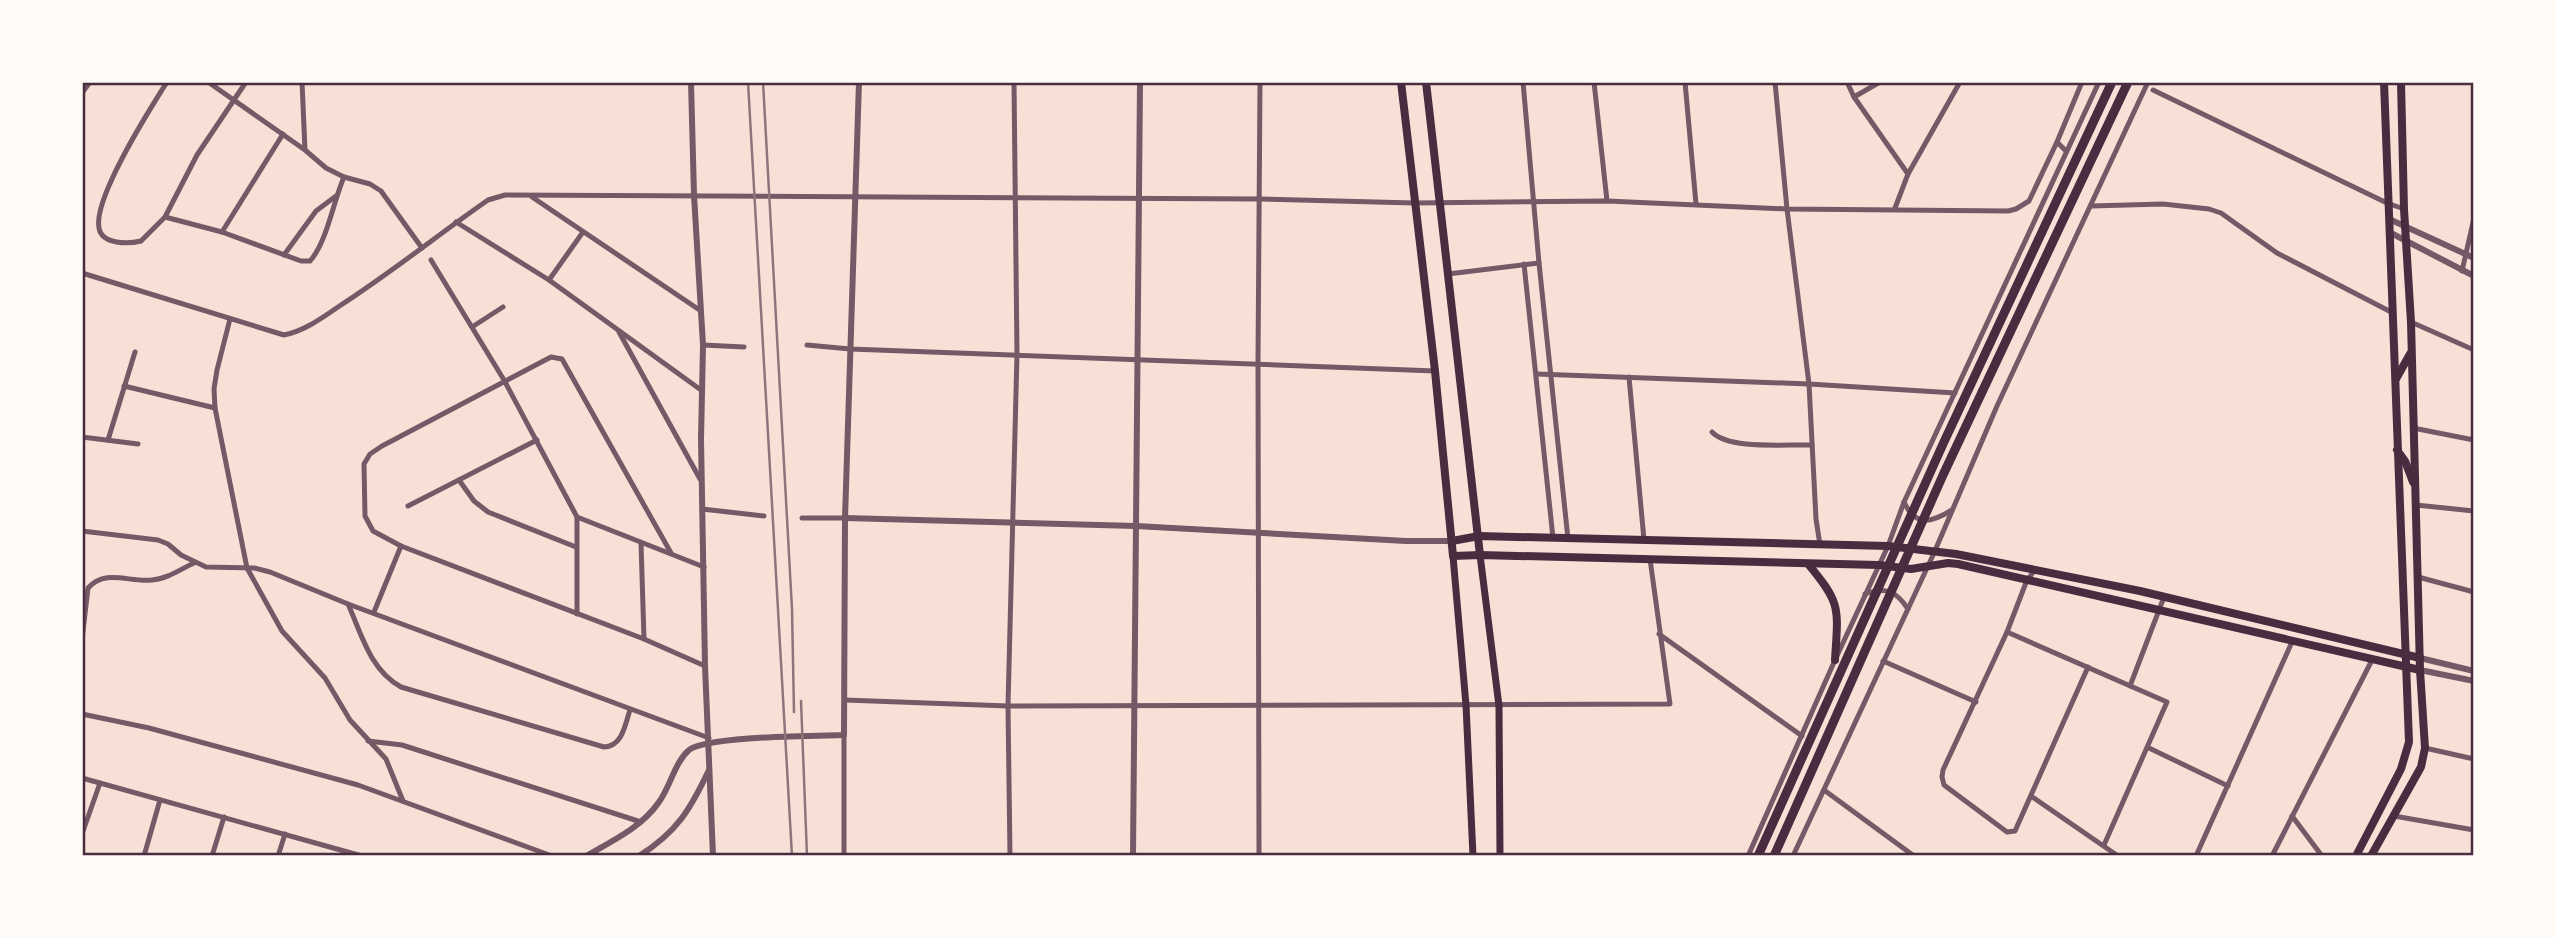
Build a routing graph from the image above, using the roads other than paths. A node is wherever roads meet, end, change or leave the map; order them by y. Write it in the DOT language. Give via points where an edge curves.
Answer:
graph roads {
  1 [pos="90,82"];
  2 [pos="167,82"];
  3 [pos="208,82"];
  4 [pos="246,82"];
  5 [pos="302,82"];
  6 [pos="691,82"];
  7 [pos="859,82"];
  8 [pos="1014,82"];
  9 [pos="1140,82"];
  10 [pos="1260,82"];
  11 [pos="1401,82"];
  12 [pos="1426,82"];
  13 [pos="1523,82"];
  14 [pos="1594,82"];
  15 [pos="1685,82"];
  16 [pos="1775,82"];
  17 [pos="1847,82"];
  18 [pos="1880,82"];
  19 [pos="1959,82"];
  20 [pos="2082,82"];
  21 [pos="2099,82"];
  22 [pos="2112,82"];
  23 [pos="2128,82"];
  24 [pos="2148,82"];
  25 [pos="2384,82"];
  26 [pos="2401,82"];
  27 [pos="2153,90"];
  28 [pos="82,93"];
  29 [pos="1854,97"];
  30 [pos="233,98"];
  31 [pos="283,134"];
  32 [pos="2057,142"];
  33 [pos="305,150"];
  34 [pos="2066,151"];
  35 [pos="1908,174"];
  36 [pos="344,177"];
  37 [pos="694,195"];
  38 [pos="336,196"];
  39 [pos="531,196"];
  40 [pos="1016,197"];
  41 [pos="856,198"];
  42 [pos="1140,198"];
  43 [pos="1261,199"];
  44 [pos="1606,201"];
  45 [pos="1438,202"];
  46 [pos="1535,202"];
  47 [pos="1414,203"];
  48 [pos="2387,203"];
  49 [pos="1696,204"];
  50 [pos="2091,206"];
  51 [pos="1895,208"];
  52 [pos="1787,209"];
  53 [pos="2404,209"];
  54 [pos="165,217"];
  55 [pos="2474,218"];
  56 [pos="2389,219"];
  57 [pos="456,222"];
  58 [pos="2404,225"];
  59 [pos="222,232"];
  60 [pos="583,232"];
  61 [pos="2389,232"];
  62 [pos="2405,239"];
  63 [pos="422,248"];
  64 [pos="284,255"];
  65 [pos="2470,256"];
  66 [pos="431,260"];
  67 [pos="1539,263"];
  68 [pos="1524,264"];
  69 [pos="2462,271"];
  70 [pos="82,273"];
  71 [pos="1447,274"];
  72 [pos="2474,276"];
  73 [pos="550,280"];
  74 [pos="1529,303"];
  75 [pos="1542,303"];
  76 [pos="503,307"];
  77 [pos="701,311"];
  78 [pos="2393,313"];
  79 [pos="230,319"];
  80 [pos="2411,322"];
  81 [pos="472,327"];
  82 [pos="617,329"];
  83 [pos="703,345"];
  84 [pos="807,345"];
  85 [pos="744,348"];
  86 [pos="850,349"];
  87 [pos="2412,350"];
  88 [pos="2474,350"];
  89 [pos="135,352"];
  90 [pos="1017,354"];
  91 [pos="1137,359"];
  92 [pos="1258,363"];
  93 [pos="1435,371"];
  94 [pos="1537,374"];
  95 [pos="1550,374"];
  96 [pos="1629,377"];
  97 [pos="2396,379"];
  98 [pos="503,380"];
  99 [pos="1809,384"];
  100 [pos="124,386"];
  101 [pos="701,390"];
  102 [pos="1955,393"];
  103 [pos="215,408"];
  104 [pos="1541,419"];
  105 [pos="1555,419"];
  106 [pos="2413,428"];
  107 [pos="1712,432"];
  108 [pos="82,437"];
  109 [pos="108,440"];
  110 [pos="537,440"];
  111 [pos="2474,440"];
  112 [pos="138,444"];
  113 [pos="1812,445"];
  114 [pos="2397,449"];
  115 [pos="459,480"];
  116 [pos="702,483"];
  117 [pos="1547,485"];
  118 [pos="1561,485"];
  119 [pos="2416,491"];
  120 [pos="1905,502"];
  121 [pos="2416,505"];
  122 [pos="408,506"];
  123 [pos="702,509"];
  124 [pos="1952,510"];
  125 [pos="2474,511"];
  126 [pos="764,516"];
  127 [pos="577,517"];
  128 [pos="802,517"];
  129 [pos="845,519"];
  130 [pos="1013,522"];
  131 [pos="1136,526"];
  132 [pos="82,531"];
  133 [pos="1259,533"];
  134 [pos="1479,536"];
  135 [pos="1553,538"];
  136 [pos="1568,539"];
  137 [pos="1644,540"];
  138 [pos="1452,541"];
  139 [pos="641,542"];
  140 [pos="1820,545"];
  141 [pos="401,546"];
  142 [pos="1888,546"];
  143 [pos="576,547"];
  144 [pos="671,553"];
  145 [pos="1934,553"];
  146 [pos="1480,555"];
  147 [pos="1452,556"];
  148 [pos="1650,559"];
  149 [pos="194,562"];
  150 [pos="1808,564"];
  151 [pos="1879,565"];
  152 [pos="704,567"];
  153 [pos="247,568"];
  154 [pos="1927,568"];
  155 [pos="2036,569"];
  156 [pos="2418,577"];
  157 [pos="2027,580"];
  158 [pos="2474,592"];
  159 [pos="1865,594"];
  160 [pos="2164,597"];
  161 [pos="348,604"];
  162 [pos="1908,609"];
  163 [pos="2160,609"];
  164 [pos="374,612"];
  165 [pos="577,614"];
  166 [pos="2007,632"];
  167 [pos="1659,634"];
  168 [pos="644,639"];
  169 [pos="82,640"];
  170 [pos="2292,642"];
  171 [pos="2404,654"];
  172 [pos="2420,658"];
  173 [pos="1835,660"];
  174 [pos="1883,660"];
  175 [pos="2372,660"];
  176 [pos="705,666"];
  177 [pos="2405,666"];
  178 [pos="2088,667"];
  179 [pos="2420,670"];
  180 [pos="2474,671"];
  181 [pos="2474,681"];
  182 [pos="2130,686"];
  183 [pos="845,700"];
  184 [pos="1976,702"];
  185 [pos="1133,704"];
  186 [pos="1261,704"];
  187 [pos="1008,705"];
  188 [pos="1466,705"];
  189 [pos="1499,706"];
  190 [pos="630,710"];
  191 [pos="82,714"];
  192 [pos="844,736"];
  193 [pos="1801,736"];
  194 [pos="368,741"];
  195 [pos="709,741"];
  196 [pos="2149,748"];
  197 [pos="2425,748"];
  198 [pos="2474,759"];
  199 [pos="710,768"];
  200 [pos="82,778"];
  201 [pos="100,783"];
  202 [pos="2228,786"];
  203 [pos="1824,790"];
  204 [pos="2031,796"];
  205 [pos="160,800"];
  206 [pos="403,801"];
  207 [pos="2292,816"];
  208 [pos="2393,816"];
  209 [pos="224,817"];
  210 [pos="641,822"];
  211 [pos="2474,830"];
  212 [pos="82,834"];
  213 [pos="285,834"];
  214 [pos="2104,845"];
  215 [pos="349,854"];
  216 [pos="144,856"];
  217 [pos="212,856"];
  218 [pos="278,856"];
  219 [pos="362,856"];
  220 [pos="552,856"];
  221 [pos="586,856"];
  222 [pos="639,856"];
  223 [pos="713,856"];
  224 [pos="844,856"];
  225 [pos="1010,856"];
  226 [pos="1133,856"];
  227 [pos="1259,856"];
  228 [pos="1473,856"];
  229 [pos="1500,856"];
  230 [pos="1748,856"];
  231 [pos="1758,856"];
  232 [pos="1774,856"];
  233 [pos="1793,856"];
  234 [pos="1913,856"];
  235 [pos="2119,856"];
  236 [pos="2196,856"];
  237 [pos="2272,856"];
  238 [pos="2322,856"];
  239 [pos="2356,856"];
  240 [pos="2371,856"];
  1 -- 28 [label="street"];
  2 -- 54 [label="street" via="116,172 101,211 99,231 117,242 141,242"];
  3 -- 30 [label="street"];
  4 -- 30 [label="street"];
  5 -- 33 [label="street"];
  6 -- 37 [label="street"];
  7 -- 41 [label="street"];
  8 -- 40 [label="street"];
  9 -- 42 [label="street"];
  10 -- 43 [label="street"];
  11 -- 47 [label="main road"];
  12 -- 45 [label="main road"];
  13 -- 46 [label="street"];
  14 -- 44 [label="street"];
  15 -- 49 [label="street"];
  16 -- 52 [label="street"];
  17 -- 29 [label="street"];
  18 -- 29 [label="street"];
  19 -- 35 [label="street"];
  20 -- 32 [label="street"];
  21 -- 34 [label="street"];
  22 -- 231 [label="highway"];
  23 -- 232 [label="highway" via="1944,475"];
  24 -- 50 [label="street"];
  25 -- 48 [label="main road"];
  26 -- 53 [label="main road"];
  27 -- 48 [label="street"];
  29 -- 35 [label="street"];
  30 -- 31 [label="street"];
  30 -- 54 [label="street"];
  31 -- 33 [label="street"];
  31 -- 59 [label="street"];
  32 -- 34 [label="street"];
  32 -- 51 [label="street" via="2029,201 2016,209"];
  33 -- 36 [label="street"];
  34 -- 102 [label="street"];
  35 -- 51 [label="street"];
  36 -- 38 [label="street"];
  36 -- 63 [label="street" via="381,191"];
  37 -- 39 [label="street"];
  37 -- 41 [label="street"];
  37 -- 77 [label="street"];
  38 -- 64 [label="street" via="316,211"];
  38 -- 64 [label="street" via="310,261"];
  39 -- 57 [label="street" via="497,197"];
  39 -- 60 [label="street"];
  40 -- 41 [label="street"];
  40 -- 42 [label="street"];
  40 -- 90 [label="street"];
  41 -- 86 [label="street"];
  42 -- 43 [label="street"];
  42 -- 91 [label="street"];
  43 -- 47 [label="street"];
  43 -- 92 [label="street"];
  44 -- 46 [label="street"];
  44 -- 49 [label="street"];
  45 -- 46 [label="street"];
  45 -- 47 [label="street"];
  45 -- 71 [label="main road"];
  46 -- 67 [label="street"];
  47 -- 93 [label="main road"];
  48 -- 53 [label="street"];
  48 -- 56 [label="main road"];
  49 -- 52 [label="street"];
  50 -- 78 [label="street" via="2162,204 2221,213 2277,253"];
  50 -- 124 [label="street"];
  51 -- 52 [label="street"];
  52 -- 99 [label="street"];
  53 -- 58 [label="main road"];
  54 -- 59 [label="street"];
  55 -- 65 [label="street"];
  56 -- 58 [label="street"];
  56 -- 61 [label="main road"];
  57 -- 63 [label="street"];
  57 -- 73 [label="street"];
  58 -- 62 [label="main road"];
  58 -- 65 [label="street"];
  59 -- 64 [label="street"];
  60 -- 73 [label="street"];
  60 -- 77 [label="street"];
  61 -- 62 [label="street"];
  61 -- 78 [label="main road"];
  62 -- 69 [label="street"];
  62 -- 80 [label="main road"];
  63 -- 79 [label="street" via="294,334"];
  65 -- 69 [label="street"];
  66 -- 81 [label="street"];
  67 -- 68 [label="street"];
  67 -- 75 [label="street"];
  68 -- 71 [label="street"];
  68 -- 74 [label="street"];
  69 -- 72 [label="street"];
  70 -- 79 [label="street"];
  71 -- 134 [label="main road"];
  73 -- 82 [label="street"];
  74 -- 75 [label="street"];
  74 -- 94 [label="street"];
  75 -- 95 [label="street"];
  76 -- 81 [label="street"];
  77 -- 83 [label="street"];
  78 -- 97 [label="main road"];
  79 -- 103 [label="street" via="217,370"];
  80 -- 87 [label="main road"];
  80 -- 88 [label="street"];
  81 -- 98 [label="street"];
  82 -- 101 [label="street"];
  82 -- 116 [label="street"];
  83 -- 85 [label="street"];
  83 -- 101 [label="street"];
  84 -- 86 [label="street"];
  86 -- 90 [label="street"];
  86 -- 129 [label="street"];
  87 -- 97 [label="main road"];
  87 -- 106 [label="main road"];
  89 -- 100 [label="street"];
  90 -- 91 [label="street"];
  90 -- 130 [label="street"];
  91 -- 92 [label="street"];
  91 -- 131 [label="street"];
  92 -- 93 [label="street"];
  92 -- 133 [label="street"];
  93 -- 138 [label="main road"];
  94 -- 95 [label="street"];
  94 -- 104 [label="street"];
  95 -- 96 [label="street"];
  95 -- 105 [label="street"];
  96 -- 99 [label="street"];
  96 -- 137 [label="street"];
  97 -- 114 [label="main road"];
  98 -- 110 [label="street"];
  98 -- 141 [label="street" via="370,454 364,464 365,516 373,531"];
  98 -- 144 [label="street" via="551,357 562,359"];
  99 -- 102 [label="street"];
  99 -- 113 [label="street"];
  100 -- 103 [label="street"];
  100 -- 109 [label="street"];
  101 -- 116 [label="street"];
  102 -- 120 [label="street"];
  103 -- 153 [label="street"];
  104 -- 105 [label="street"];
  104 -- 117 [label="street"];
  105 -- 118 [label="street"];
  106 -- 111 [label="street"];
  106 -- 119 [label="main road"];
  107 -- 113 [label="street" via="1730,443"];
  108 -- 109 [label="street"];
  109 -- 112 [label="street"];
  110 -- 115 [label="street"];
  110 -- 127 [label="street"];
  113 -- 140 [label="street"];
  114 -- 119 [label="main road"];
  114 -- 171 [label="main road"];
  115 -- 122 [label="street"];
  115 -- 143 [label="street" via="488,512"];
  116 -- 123 [label="street"];
  117 -- 118 [label="street"];
  117 -- 135 [label="street"];
  118 -- 136 [label="street"];
  119 -- 121 [label="main road"];
  120 -- 124 [label="street" via="1920,520"];
  120 -- 142 [label="street"];
  121 -- 125 [label="street"];
  121 -- 156 [label="main road"];
  123 -- 126 [label="street"];
  123 -- 152 [label="street"];
  124 -- 145 [label="street"];
  127 -- 139 [label="street"];
  127 -- 143 [label="street"];
  128 -- 129 [label="street"];
  129 -- 130 [label="street"];
  129 -- 183 [label="street"];
  130 -- 131 [label="street"];
  130 -- 187 [label="street"];
  131 -- 133 [label="street"];
  131 -- 185 [label="street"];
  132 -- 149 [label="street" via="158,540"];
  133 -- 138 [label="street"];
  133 -- 186 [label="street"];
  134 -- 135 [label="main road"];
  134 -- 138 [label="main road"];
  134 -- 146 [label="main road"];
  135 -- 136 [label="main road"];
  136 -- 137 [label="main road"];
  137 -- 140 [label="main road"];
  138 -- 147 [label="main road"];
  139 -- 144 [label="street"];
  139 -- 168 [label="street"];
  140 -- 142 [label="main road"];
  141 -- 164 [label="street"];
  141 -- 165 [label="street"];
  142 -- 145 [label="main road"];
  142 -- 151 [label="street"];
  143 -- 165 [label="street"];
  144 -- 152 [label="street"];
  145 -- 154 [label="street"];
  145 -- 155 [label="main road"];
  146 -- 147 [label="main road"];
  146 -- 148 [label="main road"];
  146 -- 189 [label="main road"];
  147 -- 188 [label="main road"];
  148 -- 150 [label="main road"];
  148 -- 167 [label="street"];
  149 -- 153 [label="street" via="206,568"];
  149 -- 169 [label="street" via="150,581 111,577 93,582 88,588"];
  150 -- 151 [label="main road"];
  150 -- 173 [label="main road" via="1835,601"];
  151 -- 154 [label="main road"];
  151 -- 159 [label="street"];
  152 -- 176 [label="street"];
  153 -- 161 [label="street" via="270,572"];
  153 -- 194 [label="street" via="282,631 325,678"];
  154 -- 157 [label="main road" via="1958,564"];
  154 -- 162 [label="street"];
  155 -- 157 [label="street"];
  155 -- 160 [label="main road"];
  156 -- 158 [label="street"];
  156 -- 172 [label="main road"];
  157 -- 163 [label="main road"];
  157 -- 166 [label="street"];
  159 -- 162 [label="street" via="1882,589 1894,592"];
  159 -- 173 [label="street"];
  160 -- 163 [label="street"];
  160 -- 171 [label="main road"];
  161 -- 164 [label="street"];
  161 -- 190 [label="street" via="374,663 401,687 604,747 618,742"];
  162 -- 174 [label="street"];
  163 -- 170 [label="main road"];
  163 -- 182 [label="street"];
  164 -- 190 [label="street"];
  165 -- 168 [label="street"];
  166 -- 178 [label="street"];
  166 -- 184 [label="street"];
  167 -- 189 [label="street" via="1670,704"];
  167 -- 193 [label="street"];
  168 -- 176 [label="street"];
  170 -- 175 [label="main road"];
  170 -- 202 [label="street"];
  171 -- 172 [label="main road"];
  171 -- 177 [label="main road"];
  172 -- 179 [label="main road"];
  172 -- 180 [label="street"];
  173 -- 193 [label="street"];
  174 -- 184 [label="street"];
  174 -- 203 [label="street"];
  175 -- 177 [label="main road"];
  175 -- 207 [label="street"];
  176 -- 195 [label="street"];
  177 -- 179 [label="main road"];
  177 -- 239 [label="main road" via="2407,751"];
  178 -- 182 [label="street"];
  178 -- 204 [label="street"];
  179 -- 181 [label="street"];
  179 -- 197 [label="main road"];
  182 -- 196 [label="street" via="2167,702"];
  183 -- 187 [label="street"];
  183 -- 192 [label="street"];
  184 -- 204 [label="street" via="1943,770 1944,785 2007,832 2015,831"];
  185 -- 186 [label="street"];
  185 -- 187 [label="street"];
  185 -- 226 [label="street"];
  186 -- 188 [label="street"];
  186 -- 227 [label="street"];
  187 -- 225 [label="street"];
  188 -- 189 [label="street"];
  188 -- 228 [label="main road"];
  189 -- 229 [label="main road"];
  190 -- 195 [label="street"];
  191 -- 206 [label="street" via="245,753"];
  192 -- 195 [label="street"];
  192 -- 224 [label="street"];
  193 -- 230 [label="street"];
  194 -- 206 [label="street" via="386,759"];
  194 -- 210 [label="street" via="401,745"];
  195 -- 199 [label="street"];
  195 -- 210 [label="street" via="686,753 659,802"];
  196 -- 202 [label="street"];
  196 -- 214 [label="street"];
  197 -- 198 [label="street"];
  197 -- 208 [label="main road" via="2421,767"];
  199 -- 222 [label="street" via="677,827"];
  199 -- 223 [label="street"];
  200 -- 201 [label="street"];
  201 -- 205 [label="street"];
  201 -- 212 [label="street"];
  202 -- 236 [label="street"];
  203 -- 233 [label="street"];
  203 -- 234 [label="street"];
  204 -- 214 [label="street"];
  205 -- 209 [label="street"];
  205 -- 216 [label="street"];
  206 -- 220 [label="street"];
  207 -- 237 [label="street"];
  207 -- 238 [label="street"];
  208 -- 211 [label="street"];
  208 -- 240 [label="main road"];
  209 -- 213 [label="street"];
  209 -- 217 [label="street"];
  210 -- 221 [label="street"];
  213 -- 215 [label="street"];
  213 -- 218 [label="street"];
  214 -- 235 [label="street"];
  215 -- 219 [label="street"];
}
